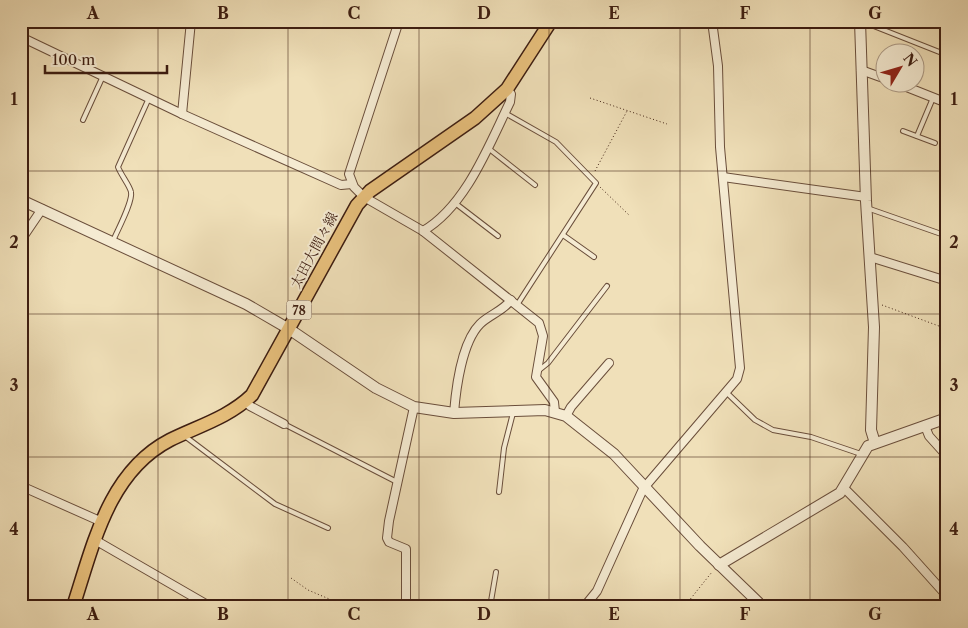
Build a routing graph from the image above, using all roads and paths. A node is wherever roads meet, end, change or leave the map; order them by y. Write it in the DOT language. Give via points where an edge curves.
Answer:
graph roads {
  1 [pos="191,21"];
  2 [pos="398,21"];
  3 [pos="551,21"];
  4 [pos="712,21"];
  5 [pos="861,21"];
  6 [pos="21,37"];
  7 [pos="947,55"];
  8 [pos="861,70"];
  9 [pos="876,75"];
  10 [pos="103,76"];
  11 [pos="507,89"];
  12 [pos="918,92"];
  13 [pos="149,98"];
  14 [pos="590,98"];
  15 [pos="933,98"];
  16 [pos="947,103"];
  17 [pos="627,111"];
  18 [pos="504,113"];
  19 [pos="182,114"];
  20 [pos="82,120"];
  21 [pos="668,124"];
  22 [pos="903,131"];
  23 [pos="917,136"];
  24 [pos="935,143"];
  25 [pos="488,148"];
  26 [pos="723,177"];
  27 [pos="592,179"];
  28 [pos="596,183"];
  29 [pos="352,184"];
  30 [pos="535,185"];
  31 [pos="364,197"];
  32 [pos="21,200"];
  33 [pos="455,203"];
  34 [pos="867,203"];
  35 [pos="42,209"];
  36 [pos="630,216"];
  37 [pos="423,231"];
  38 [pos="563,235"];
  39 [pos="498,236"];
  40 [pos="947,236"];
  41 [pos="21,240"];
  42 [pos="113,241"];
  43 [pos="594,257"];
  44 [pos="870,257"];
  45 [pos="947,281"];
  46 [pos="607,286"];
  47 [pos="514,302"];
  48 [pos="874,304"];
  49 [pos="289,329"];
  50 [pos="947,329"];
  51 [pos="609,363"];
  52 [pos="537,372"];
  53 [pos="726,392"];
  54 [pos="246,402"];
  55 [pos="414,407"];
  56 [pos="513,410"];
  57 [pos="555,412"];
  58 [pos="454,413"];
  59 [pos="566,416"];
  60 [pos="947,418"];
  61 [pos="284,424"];
  62 [pos="925,426"];
  63 [pos="184,435"];
  64 [pos="875,443"];
  65 [pos="862,455"];
  66 [pos="947,456"];
  67 [pos="397,482"];
  68 [pos="21,486"];
  69 [pos="646,486"];
  70 [pos="844,488"];
  71 [pos="499,492"];
  72 [pos="102,522"];
  73 [pos="328,528"];
  74 [pos="95,540"];
  75 [pos="717,567"];
  76 [pos="496,572"];
  77 [pos="291,578"];
  78 [pos="947,596"];
  79 [pos="21,603"];
  80 [pos="762,606"];
  81 [pos="29,607"];
  82 [pos="73,607"];
  83 [pos="211,607"];
  84 [pos="348,607"];
  85 [pos="406,607"];
  86 [pos="490,607"];
  87 [pos="584,607"];
  88 [pos="684,607"];
  1 -- 19 [label="street"];
  2 -- 29 [label="street" via="350,174"];
  3 -- 11 [label="main road, 太田大間々線 / 78"];
  4 -- 26 [label="street" via="718,66"];
  5 -- 7 [label="lane"];
  5 -- 8 [label="street"];
  6 -- 10 [label="street"];
  8 -- 9 [label="street"];
  8 -- 34 [label="street"];
  10 -- 13 [label="street"];
  10 -- 20 [label="lane"];
  11 -- 18 [label="street" via="511,97"];
  11 -- 31 [label="main road, 太田大間々線 / 78" via="475,118"];
  12 -- 15 [label="street"];
  13 -- 19 [label="street"];
  13 -- 42 [label="lane" via="118,167 131,191 131,199"];
  14 -- 17 [label="path"];
  15 -- 16 [label="street"];
  15 -- 23 [label="lane"];
  17 -- 21 [label="path"];
  17 -- 27 [label="path"];
  18 -- 25 [label="street"];
  18 -- 27 [label="lane" via="556,142"];
  19 -- 29 [label="street" via="341,185"];
  22 -- 23 [label="lane"];
  23 -- 24 [label="lane"];
  25 -- 30 [label="lane"];
  25 -- 33 [label="street"];
  26 -- 34 [label="street"];
  26 -- 53 [label="street" via="740,368 737,379"];
  27 -- 28 [label="lane"];
  28 -- 36 [label="path"];
  28 -- 38 [label="lane"];
  29 -- 31 [label="street"];
  31 -- 37 [label="street"];
  31 -- 49 [label="main road, 太田大間々線 / 78" via="350,214"];
  32 -- 35 [label="street"];
  33 -- 37 [label="street"];
  33 -- 39 [label="lane"];
  34 -- 40 [label="lane"];
  34 -- 44 [label="street"];
  35 -- 41 [label="street"];
  35 -- 42 [label="street"];
  37 -- 47 [label="street"];
  38 -- 43 [label="lane"];
  38 -- 47 [label="lane"];
  42 -- 49 [label="street" via="246,304"];
  44 -- 45 [label="street"];
  44 -- 48 [label="street"];
  46 -- 52 [label="lane" via="548,363"];
  47 -- 52 [label="street" via="542,327"];
  47 -- 58 [label="street" via="480,323 471,337 465,351"];
  48 -- 50 [label="path"];
  48 -- 64 [label="street" via="871,430"];
  49 -- 54 [label="main road, 太田大間々線 / 78" via="257,389"];
  49 -- 55 [label="street" via="381,391"];
  51 -- 59 [label="street"];
  52 -- 57 [label="street" via="538,382 554,402"];
  53 -- 65 [label="lane" via="755,420 773,430 811,436"];
  53 -- 69 [label="street"];
  54 -- 61 [label="street"];
  54 -- 63 [label="main road, 太田大間々線 / 78"];
  55 -- 58 [label="street"];
  55 -- 67 [label="street"];
  56 -- 57 [label="street"];
  56 -- 58 [label="street"];
  56 -- 71 [label="lane"];
  57 -- 59 [label="street"];
  59 -- 69 [label="street" via="614,454"];
  60 -- 62 [label="street"];
  61 -- 67 [label="lane"];
  62 -- 64 [label="street"];
  62 -- 66 [label="street" via="929,436"];
  63 -- 72 [label="main road, 太田大間々線 / 78" via="158,447 136,465 111,502"];
  63 -- 73 [label="lane" via="275,504"];
  64 -- 65 [label="street" via="868,446"];
  65 -- 70 [label="street"];
  67 -- 85 [label="street" via="387,538 406,549"];
  68 -- 72 [label="street"];
  69 -- 75 [label="street"];
  69 -- 87 [label="street" via="597,591"];
  70 -- 75 [label="street" via="830,500"];
  70 -- 78 [label="street"];
  72 -- 74 [label="main road, 太田大間々線 / 78"];
  74 -- 82 [label="main road, 太田大間々線 / 78"];
  74 -- 83 [label="street"];
  75 -- 80 [label="street"];
  75 -- 88 [label="path"];
  76 -- 86 [label="lane"];
  77 -- 84 [label="path" via="308,590"];
  79 -- 81 [label="street"];
}
